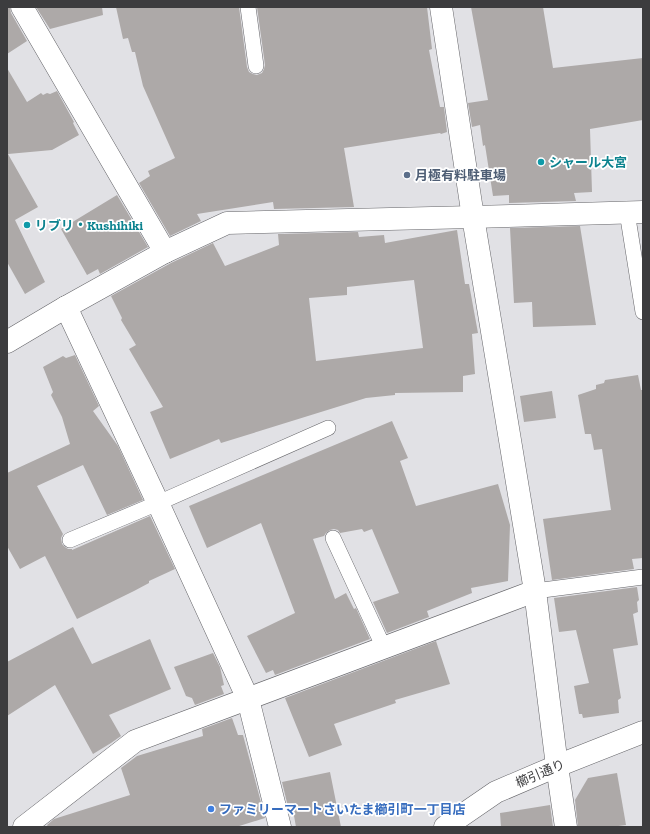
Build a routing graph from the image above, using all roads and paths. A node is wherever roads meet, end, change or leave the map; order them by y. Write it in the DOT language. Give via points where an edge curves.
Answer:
graph roads {
  1 [pos="22,7"];
  2 [pos="248,7"];
  3 [pos="442,7"];
  4 [pos="256,66"];
  5 [pos="635,212"];
  6 [pos="473,217"];
  7 [pos="165,252"];
  8 [pos="66,307"];
  9 [pos="643,312"];
  10 [pos="7,342"];
  11 [pos="328,428"];
  12 [pos="158,503"];
  13 [pos="333,538"];
  14 [pos="70,540"];
  15 [pos="643,577"];
  16 [pos="535,591"];
  17 [pos="384,648"];
  18 [pos="248,699"];
  19 [pos="643,732"];
  20 [pos="556,766"];
  21 [pos="24,827"];
  22 [pos="280,827"];
  23 [pos="445,827"];
  24 [pos="566,827"];
  1 -- 7 [label="street"];
  2 -- 4 [label="lane"];
  3 -- 6 [label="street"];
  5 -- 6 [label="street"];
  5 -- 9 [label="lane"];
  6 -- 7 [label="street" via="227,223"];
  6 -- 16 [label="street"];
  7 -- 8 [label="street"];
  8 -- 10 [label="street"];
  8 -- 12 [label="street"];
  11 -- 12 [label="lane"];
  12 -- 14 [label="lane"];
  12 -- 18 [label="street"];
  13 -- 17 [label="lane"];
  15 -- 16 [label="lane"];
  16 -- 17 [label="street"];
  16 -- 20 [label="street"];
  17 -- 18 [label="street"];
  18 -- 21 [label="street" via="134,741"];
  18 -- 22 [label="street"];
  19 -- 20 [label="street, 櫛引通り"];
  20 -- 23 [label="street, 櫛引通り" via="496,792"];
  20 -- 24 [label="street"];
}
